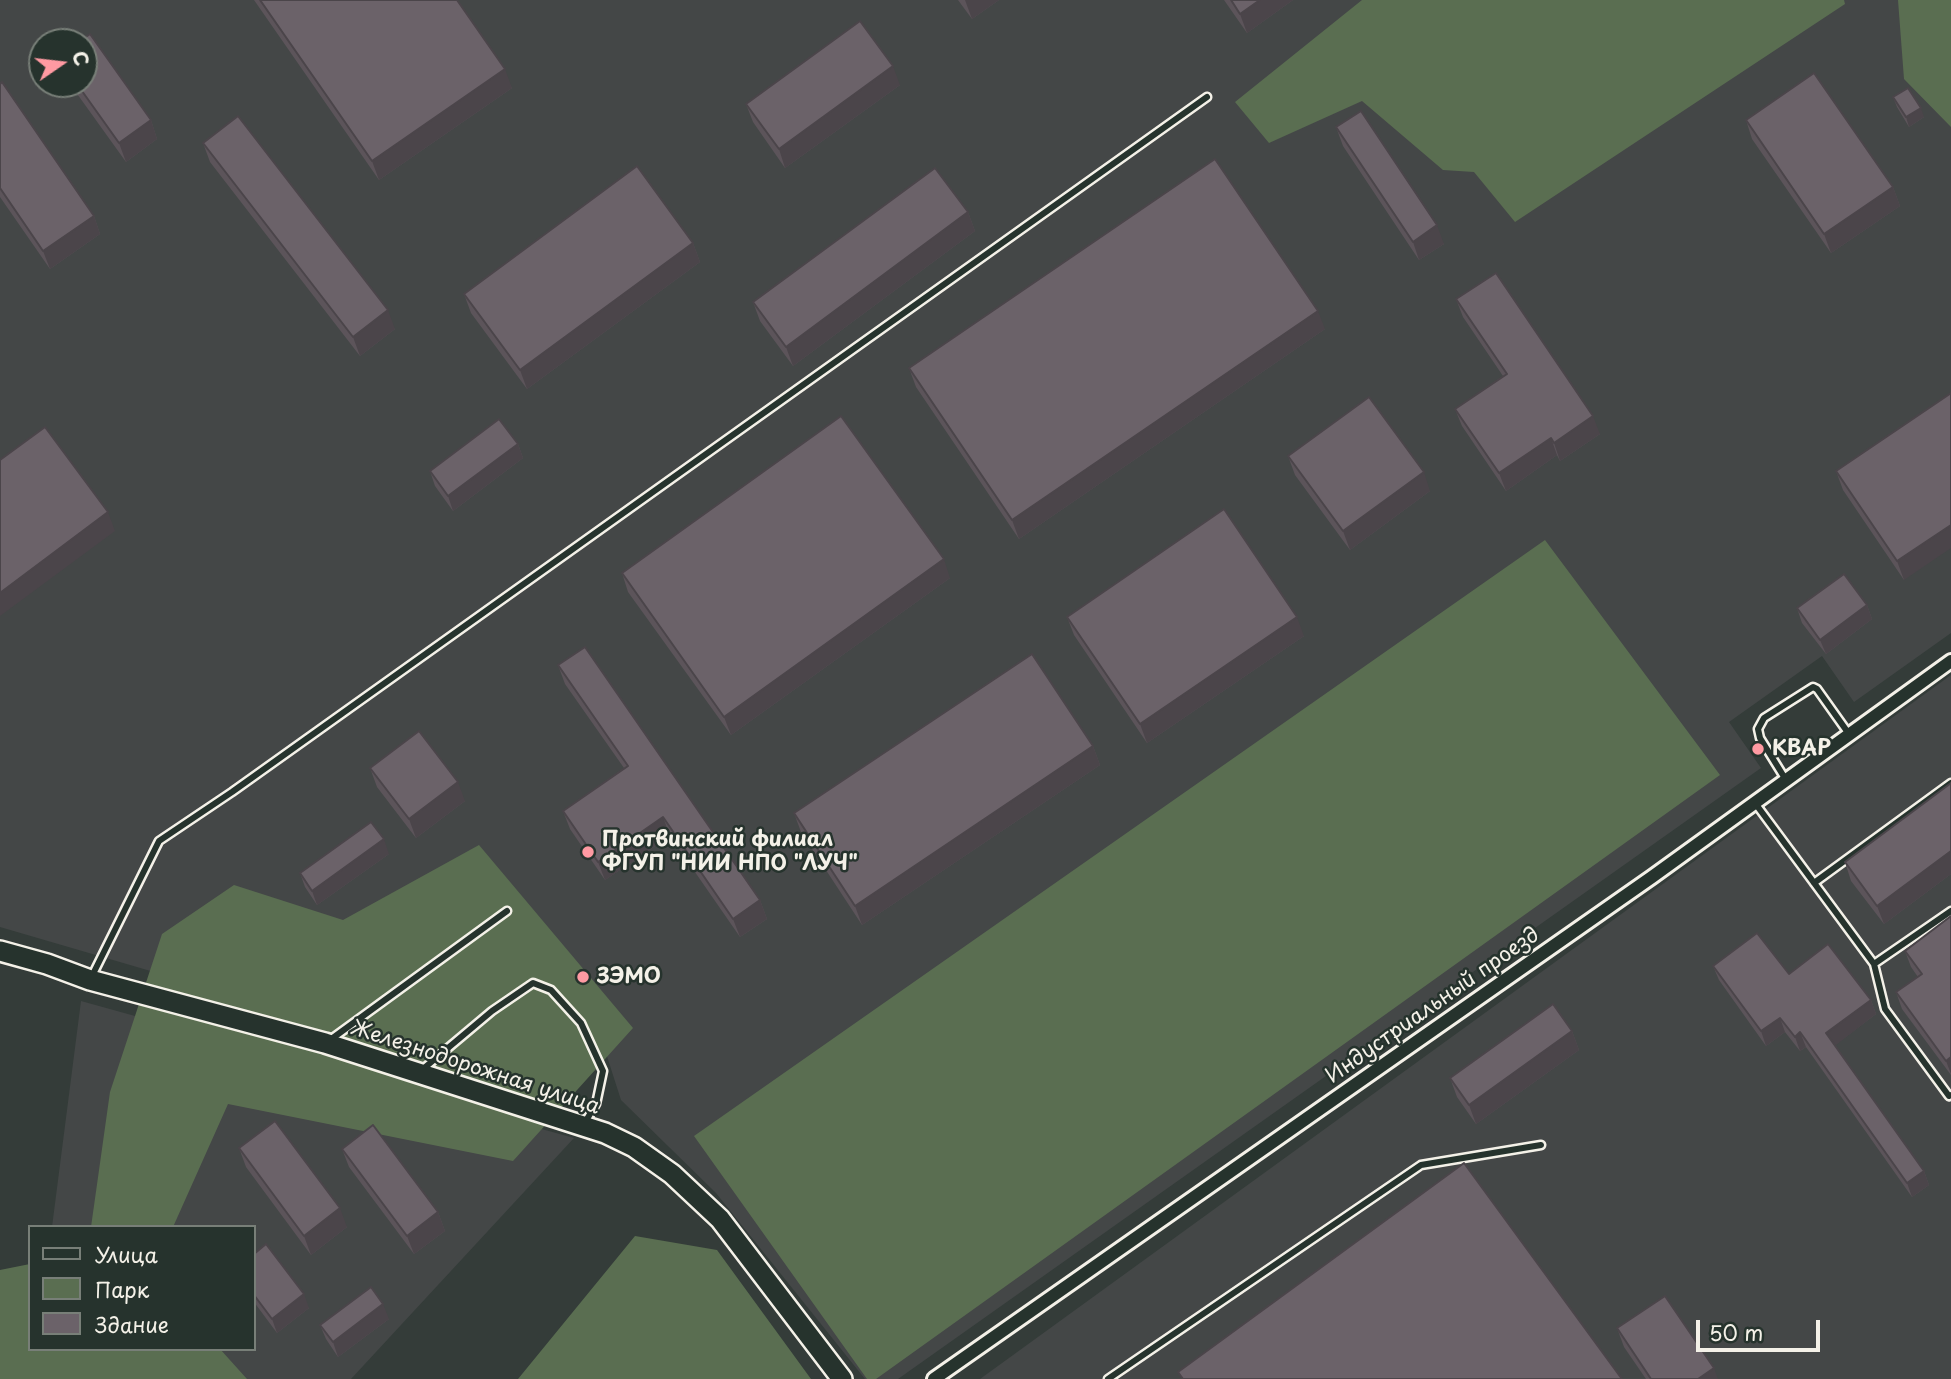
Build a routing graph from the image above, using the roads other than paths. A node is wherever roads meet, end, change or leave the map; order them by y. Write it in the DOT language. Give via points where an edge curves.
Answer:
graph roads {
  1 [pos="1207,97"];
  2 [pos="1951,661"];
  3 [pos="1849,734"];
  4 [pos="1786,780"];
  5 [pos="1951,783"];
  6 [pos="1755,803"];
  7 [pos="1814,883"];
  8 [pos="507,911"];
  9 [pos="1951,911"];
  10 [pos="0,951"];
  11 [pos="1874,964"];
  12 [pos="90,980"];
  13 [pos="326,1043"];
  14 [pos="418,1073"];
  15 [pos="1951,1095"];
  16 [pos="583,1126"];
  17 [pos="1541,1144"];
  18 [pos="842,1379"];
  19 [pos="934,1379"];
  20 [pos="1108,1379"];
  1 -- 12 [label="lane" via="159,841"];
  2 -- 3 [label="street, Индустриальный проезд"];
  3 -- 4 [label="street, Индустриальный проезд"];
  3 -- 4 [label="lane" via="1813,687 1764,718 1758,729 1760,738"];
  4 -- 6 [label="street, Индустриальный проезд"];
  5 -- 7 [label="lane"];
  6 -- 7 [label="lane"];
  6 -- 19 [label="street, Индустриальный проезд"];
  7 -- 11 [label="lane"];
  8 -- 13 [label="lane"];
  9 -- 11 [label="lane"];
  10 -- 12 [label="street, Железнодорожная улица"];
  11 -- 15 [label="lane" via="1885,1009"];
  12 -- 13 [label="street, Железнодорожная улица"];
  13 -- 14 [label="street, Железнодорожная улица"];
  14 -- 16 [label="street, Железнодорожная улица"];
  14 -- 16 [label="lane" via="533,983 551,990 581,1023 603,1072 596,1104"];
  16 -- 18 [label="street, Железнодорожная улица" via="634,1147 672,1174 720,1219"];
  17 -- 20 [label="lane" via="1421,1165"];
}
